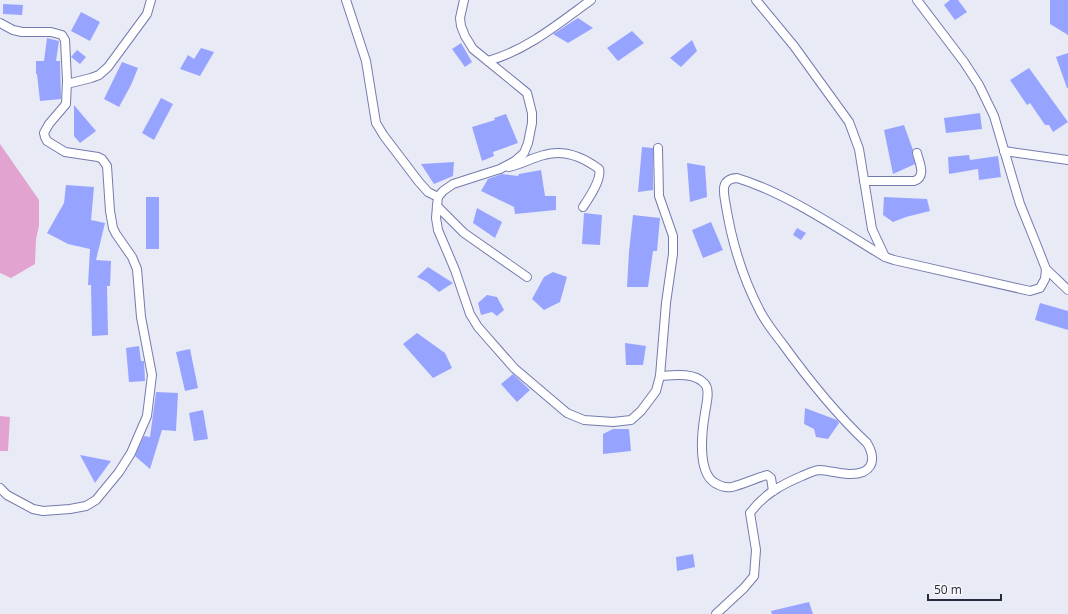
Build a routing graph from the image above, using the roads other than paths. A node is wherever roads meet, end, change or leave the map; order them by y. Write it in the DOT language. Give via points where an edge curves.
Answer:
graph roads {
  1 [pos="150,0"];
  2 [pos="346,0"];
  3 [pos="464,0"];
  4 [pos="590,0"];
  5 [pos="756,0"];
  6 [pos="917,0"];
  7 [pos="0,23"];
  8 [pos="488,61"];
  9 [pos="67,84"];
  10 [pos="658,148"];
  11 [pos="1004,151"];
  12 [pos="917,152"];
  13 [pos="1068,160"];
  14 [pos="500,169"];
  15 [pos="864,181"];
  16 [pos="437,202"];
  17 [pos="583,207"];
  18 [pos="885,257"];
  19 [pos="1046,269"];
  20 [pos="528,277"];
  21 [pos="1068,290"];
  22 [pos="660,376"];
  23 [pos="0,488"];
  24 [pos="773,491"];
  25 [pos="716,614"];
  1 -- 9 [label="street" via="147,14 108,67 99,75"];
  2 -- 16 [label="street" via="366,62 376,124"];
  3 -- 8 [label="street" via="460,18 464,36 473,49"];
  4 -- 8 [label="street" via="530,43"];
  5 -- 15 [label="street" via="794,46 849,122 859,149"];
  6 -- 11 [label="street" via="979,85 994,116"];
  7 -- 9 [label="street" via="22,32 51,32 62,35 65,40"];
  8 -- 14 [label="street" via="527,93 532,113 524,153"];
  9 -- 23 [label="street" via="66,104 44,133 47,141 61,151 98,157 107,166 113,228 137,269 141,317 152,375 148,416 119,472 96,500 86,506 43,511 33,509 7,495"];
  10 -- 22 [label="street" via="659,196 673,236"];
  11 -- 13 [label="street"];
  11 -- 19 [label="street" via="1020,204"];
  12 -- 15 [label="street" via="922,172 919,180"];
  14 -- 16 [label="street" via="453,184 443,190"];
  14 -- 17 [label="street" via="520,165 554,152 583,159 600,172"];
  15 -- 18 [label="street" via="872,229"];
  16 -- 20 [label="street" via="464,233"];
  16 -- 22 [label="street" via="438,230 470,314 514,368 567,413 584,420 631,420 656,391"];
  18 -- 19 [label="street" via="1030,291 1035,291 1043,284"];
  18 -- 24 [label="street" via="769,190 737,178 726,182 724,188 728,218 742,268 762,314 801,371 872,450 871,464 863,472 817,470 783,484"];
  19 -- 21 [label="street"];
  22 -- 24 [label="street" via="683,375 699,379 706,386 708,392 702,456 710,480 721,486 732,487 767,475 771,478"];
  24 -- 25 [label="street" via="758,502 750,513 756,550 754,576"];
}
